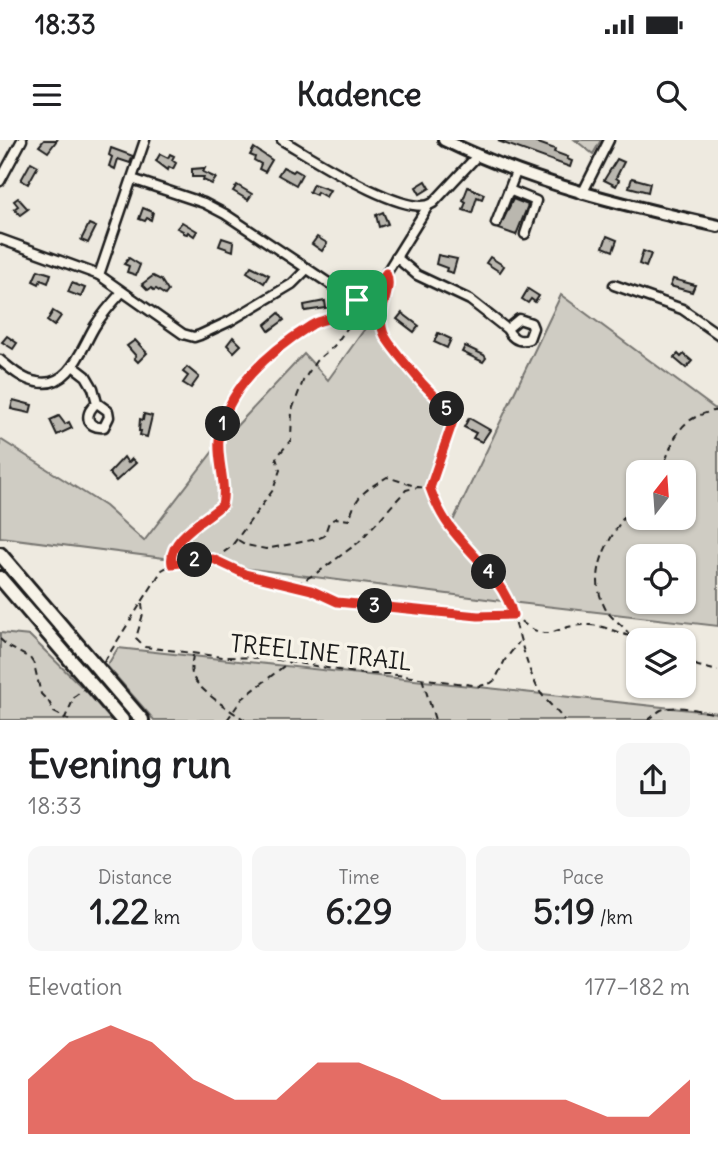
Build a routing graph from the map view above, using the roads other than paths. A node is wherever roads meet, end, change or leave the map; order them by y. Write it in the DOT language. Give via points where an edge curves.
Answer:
graph roads {
  1 [pos="22,140"];
  2 [pos="145,140"];
  3 [pos="282,140"];
  4 [pos="444,140"];
  5 [pos="472,140"];
  6 [pos="609,140"];
  7 [pos="472,154"];
  8 [pos="516,172"];
  9 [pos="132,180"];
  10 [pos="0,181"];
  11 [pos="509,190"];
  12 [pos="582,194"];
  13 [pos="428,206"];
  14 [pos="496,223"];
  15 [pos="718,226"];
  16 [pos="525,234"];
  17 [pos="0,239"];
  18 [pos="396,257"];
  19 [pos="307,269"];
  20 [pos="99,275"];
  21 [pos="614,285"];
  22 [pos="122,292"];
  23 [pos="506,329"];
  24 [pos="718,334"];
  25 [pos="0,360"];
  26 [pos="73,366"];
  27 [pos="97,403"];
  28 [pos="0,554"];
  29 [pos="0,578"];
  30 [pos="99,669"];
  31 [pos="91,684"];
  32 [pos="122,720"];
  33 [pos="142,720"];
  1 -- 10 [label="street"];
  2 -- 9 [label="street"];
  3 -- 13 [label="street" via="361,186 408,205"];
  4 -- 7 [label="main road"];
  5 -- 7 [label="street"];
  6 -- 12 [label="street"];
  7 -- 8 [label="main road"];
  7 -- 13 [label="street" via="468,168"];
  8 -- 11 [label="street"];
  8 -- 12 [label="main road"];
  9 -- 19 [label="street" via="204,203"];
  9 -- 20 [label="street"];
  11 -- 14 [label="street"];
  11 -- 16 [label="street" via="536,201"];
  12 -- 15 [label="main road"];
  13 -- 18 [label="street"];
  17 -- 20 [label="street"];
  18 -- 19 [label="street" via="370,297 359,300"];
  18 -- 23 [label="street" via="416,275 470,300"];
  19 -- 22 [label="street" via="259,305 194,337"];
  20 -- 22 [label="street"];
  21 -- 24 [label="street" via="682,309"];
  22 -- 26 [label="street" via="103,313"];
  25 -- 26 [label="street" via="26,379 44,383 55,381"];
  26 -- 27 [label="street" via="86,376"];
  28 -- 30 [label="highway"];
  29 -- 31 [label="highway"];
  30 -- 31 [label="street"];
  30 -- 33 [label="highway"];
  31 -- 32 [label="highway"];
}
